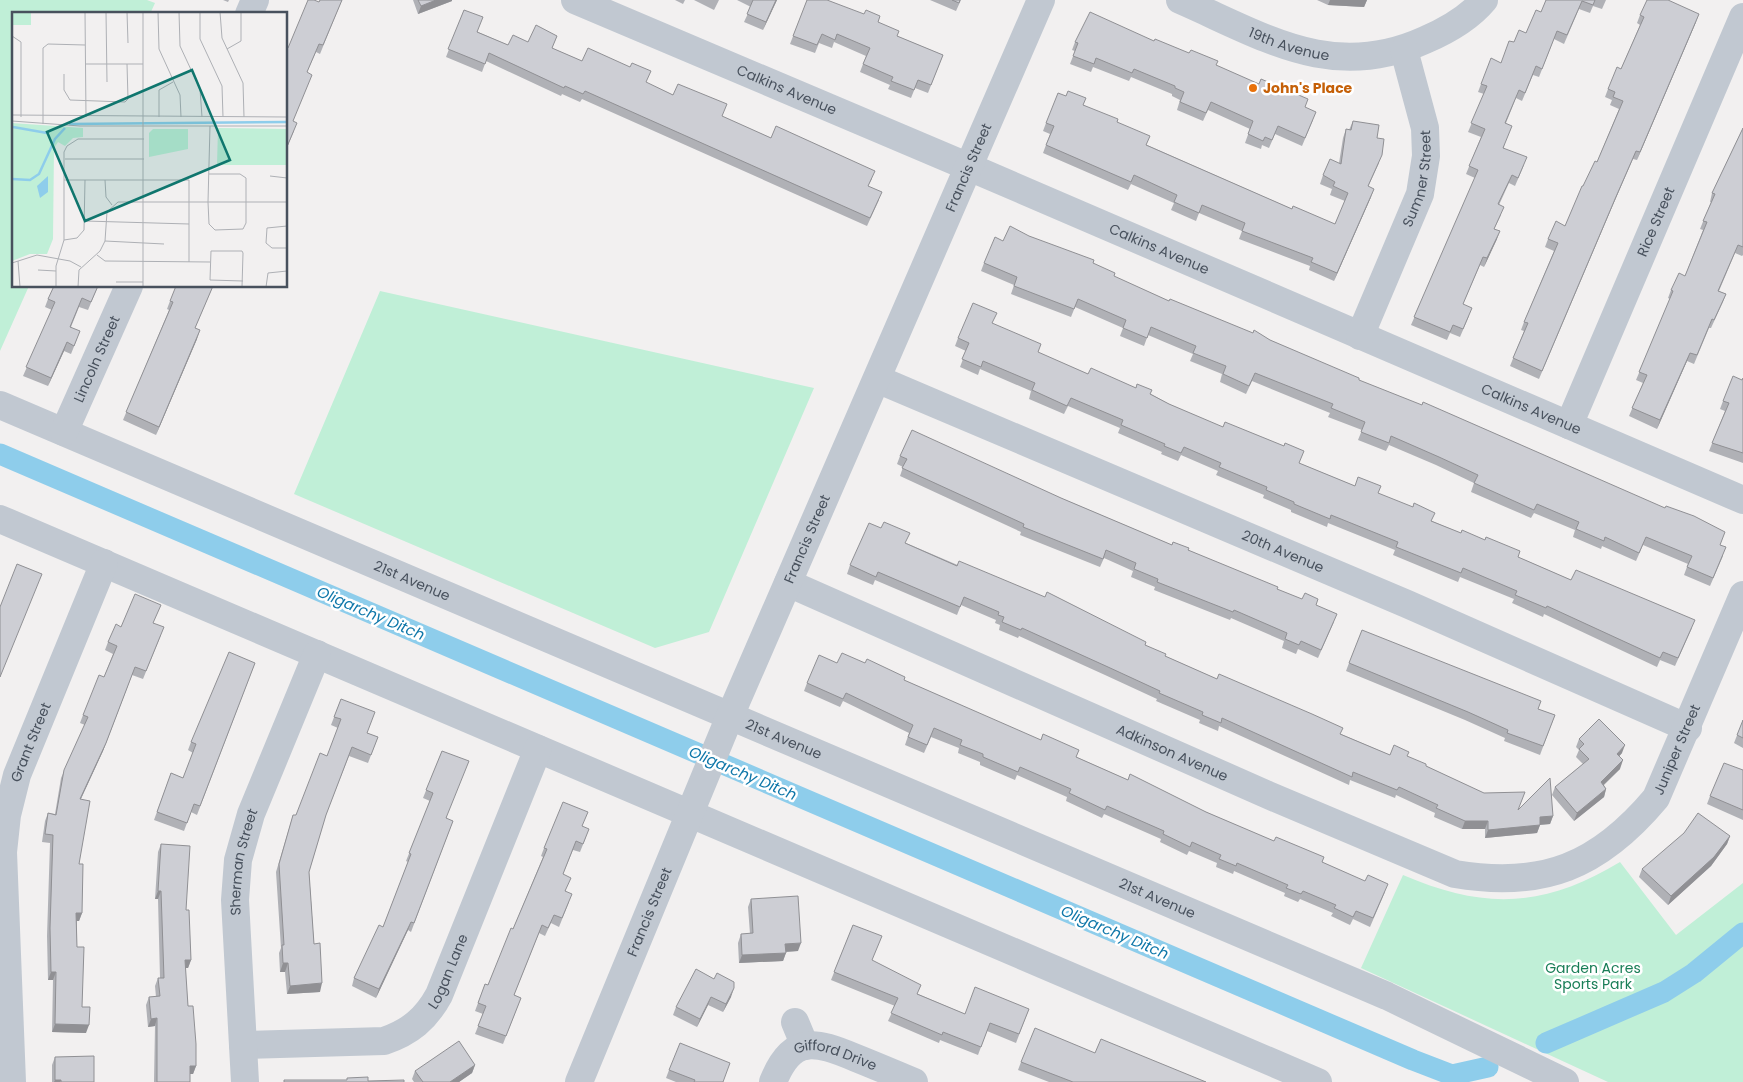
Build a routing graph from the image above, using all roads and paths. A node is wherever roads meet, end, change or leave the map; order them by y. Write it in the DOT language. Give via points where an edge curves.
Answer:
graph roads {
  1 [pos="255,0"];
  2 [pos="575,0"];
  3 [pos="1041,0"];
  4 [pos="1180,0"];
  5 [pos="1484,0"];
  6 [pos="250,12"];
  7 [pos="1743,17"];
  8 [pos="1404,50"];
  9 [pos="969,167"];
  10 [pos="128,288"];
  11 [pos="1360,336"];
  12 [pos="876,379"];
  13 [pos="0,405"];
  14 [pos="1569,425"];
  15 [pos="64,432"];
  16 [pos="1743,500"];
  17 [pos="0,519"];
  18 [pos="104,563"];
  19 [pos="788,583"];
  20 [pos="1743,595"];
  21 [pos="317,654"];
  22 [pos="725,728"];
  23 [pos="1688,728"];
  24 [pos="538,749"];
  25 [pos="689,813"];
  26 [pos="1566,869"];
  27 [pos="243,1045"];
  28 [pos="1283,1075"];
  29 [pos="12,1082"];
  30 [pos="244,1082"];
  31 [pos="579,1082"];
  32 [pos="773,1082"];
  33 [pos="914,1082"];
  34 [pos="1318,1082"];
  35 [pos="1565,1082"];
  1 -- 6 [label="street"];
  2 -- 9 [label="street, Calkins Avenue"];
  3 -- 9 [label="street, Francis Street"];
  4 -- 8 [label="street, 19th Avenue" via="1299,51 1330,57 1373,57"];
  5 -- 8 [label="street" via="1445,31"];
  7 -- 14 [label="street, Rice Street"];
  8 -- 11 [label="street, Sumner Street" via="1425,128 1426,156 1420,194"];
  9 -- 11 [label="street, Calkins Avenue"];
  9 -- 12 [label="street, Francis Street"];
  10 -- 15 [label="street, Lincoln Street"];
  11 -- 14 [label="street, Calkins Avenue"];
  12 -- 19 [label="street, Francis Street"];
  12 -- 23 [label="street, 20th Avenue" via="1407,604"];
  13 -- 15 [label="street, 21st Avenue"];
  14 -- 16 [label="street, Calkins Avenue"];
  15 -- 22 [label="street, 21st Avenue"];
  17 -- 18 [label="street"];
  18 -- 21 [label="street"];
  18 -- 29 [label="street, Grant Street" via="17,775 7,816 3,852"];
  19 -- 22 [label="street, Francis Street"];
  19 -- 26 [label="street, Adkinson Avenue" via="1455,874 1488,880 1533,878"];
  20 -- 23 [label="street, Juniper Street"];
  21 -- 24 [label="street"];
  21 -- 27 [label="street, Sherman Street" via="251,814 238,860 235,900"];
  22 -- 25 [label="street, Francis Street"];
  22 -- 35 [label="street, 21st Avenue" via="1387,996"];
  23 -- 26 [label="street, Juniper Street" via="1656,798 1637,821 1600,851"];
  24 -- 25 [label="street"];
  24 -- 27 [label="street, Logan Lane" via="439,995 418,1024 404,1034 384,1041"];
  25 -- 28 [label="street"];
  25 -- 31 [label="street, Francis Street"];
  27 -- 30 [label="street, Sherman Street"];
  28 -- 34 [label="street"];
  32 -- 33 [label="street, Gifford Drive" via="800,1034"];
}
